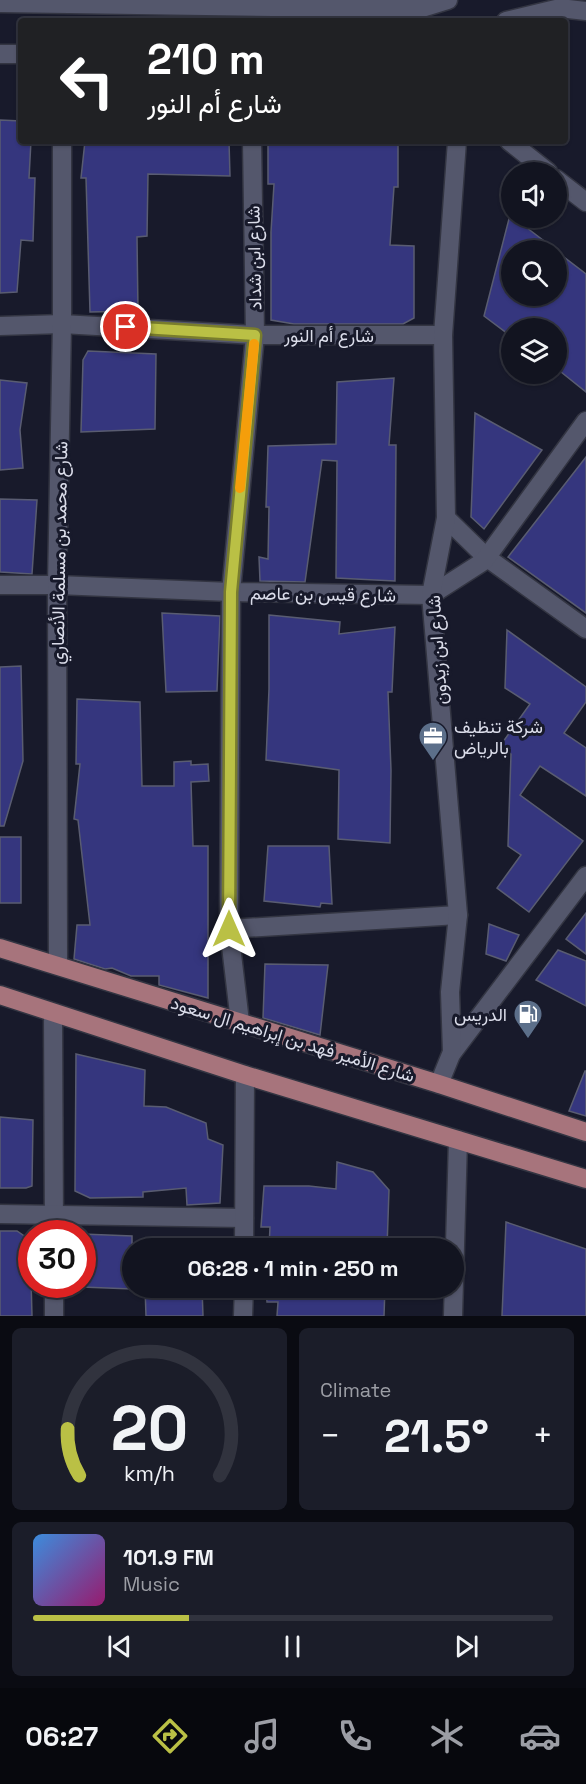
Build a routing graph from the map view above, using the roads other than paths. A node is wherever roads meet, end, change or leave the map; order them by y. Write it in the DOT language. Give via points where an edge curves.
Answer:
graph roads {
  1 [pos="448,0"];
  2 [pos="45,2"];
  3 [pos="0,3"];
  4 [pos="586,11"];
  5 [pos="518,18"];
  6 [pos="0,54"];
  7 [pos="18,54"];
  8 [pos="62,144"];
  9 [pos="252,144"];
  10 [pos="457,144"];
  11 [pos="513,144"];
  12 [pos="535,162"];
  13 [pos="567,187"];
  14 [pos="586,202"];
  15 [pos="62,324"];
  16 [pos="0,326"];
  17 [pos="255,335"];
  18 [pos="443,335"];
  19 [pos="586,421"];
  20 [pos="446,518"];
  21 [pos="486,557"];
  22 [pos="0,585"];
  23 [pos="57,585"];
  24 [pos="231,592"];
  25 [pos="431,595"];
  26 [pos="586,629"];
  27 [pos="586,876"];
  28 [pos="458,915"];
  29 [pos="229,929"];
  30 [pos="0,948"];
  31 [pos="58,965"];
  32 [pos="0,995"];
  33 [pos="53,1013"];
  34 [pos="240,1022"];
  35 [pos="452,1053"];
  36 [pos="245,1075"];
  37 [pos="439,1084"];
  38 [pos="586,1132"];
  39 [pos="458,1140"];
  40 [pos="586,1179"];
  41 [pos="0,1214"];
  42 [pos="244,1218"];
  43 [pos="32,1220"];
  44 [pos="54,1220"];
  45 [pos="96,1223"];
  46 [pos="244,1238"];
  47 [pos="54,1298"];
  48 [pos="244,1298"];
  49 [pos="54,1316"];
  50 [pos="243,1316"];
  51 [pos="453,1316"];
  1 -- 2 [label="street" via="419,9"];
  2 -- 3 [label="street"];
  4 -- 5 [label="street" via="560,8"];
  6 -- 7 [label="street"];
  8 -- 15 [label="street, شارع محمد بن مسلمة الأنصاري"];
  9 -- 17 [label="street, شارع ابن شداد"];
  10 -- 18 [label="street, شارع ابن زيدون"];
  11 -- 12 [label="street"];
  13 -- 14 [label="street"];
  15 -- 16 [label="street, شارع أم النور"];
  15 -- 17 [label="street, شارع أم النور"];
  15 -- 23 [label="street, شارع محمد بن مسلمة الأنصاري"];
  17 -- 18 [label="street, شارع أم النور"];
  17 -- 24 [label="street, شارع ابن شداد"];
  18 -- 20 [label="street, شارع ابن زيدون"];
  19 -- 21 [label="street"];
  20 -- 21 [label="street"];
  20 -- 25 [label="street, شارع ابن زيدون"];
  21 -- 25 [label="street"];
  21 -- 26 [label="street"];
  22 -- 23 [label="street, شارع قيس بن عاصم"];
  23 -- 24 [label="street, شارع قيس بن عاصم"];
  23 -- 31 [label="street, شارع محمد بن مسلمة الأنصاري"];
  24 -- 25 [label="street, شارع قيس بن عاصم"];
  24 -- 29 [label="street, شارع ابن شداد"];
  25 -- 28 [label="street, شارع ابن زيدون"];
  27 -- 35 [label="street"];
  28 -- 29 [label="street"];
  28 -- 35 [label="street, شارع ابن زيدون" via="450,992"];
  29 -- 34 [label="street, شارع ابن شداد"];
  30 -- 31 [label="main road, شارع الأمير فهد بن إبراهيم ال سعود"];
  31 -- 34 [label="main road, شارع الأمير فهد بن إبراهيم ال سعود"];
  32 -- 33 [label="main road"];
  33 -- 36 [label="main road"];
  33 -- 44 [label="street"];
  34 -- 37 [label="main road, شارع الأمير فهد بن إبراهيم ال سعود"];
  35 -- 37 [label="street, شارع ابن زيدون"];
  36 -- 39 [label="main road"];
  36 -- 42 [label="street"];
  37 -- 38 [label="main road, شارع الأمير فهد بن إبراهيم ال سعود"];
  39 -- 40 [label="main road"];
  39 -- 51 [label="street"];
  41 -- 43 [label="street"];
  42 -- 45 [label="street"];
  42 -- 46 [label="street"];
  47 -- 49 [label="street"];
  48 -- 50 [label="street"];
}
